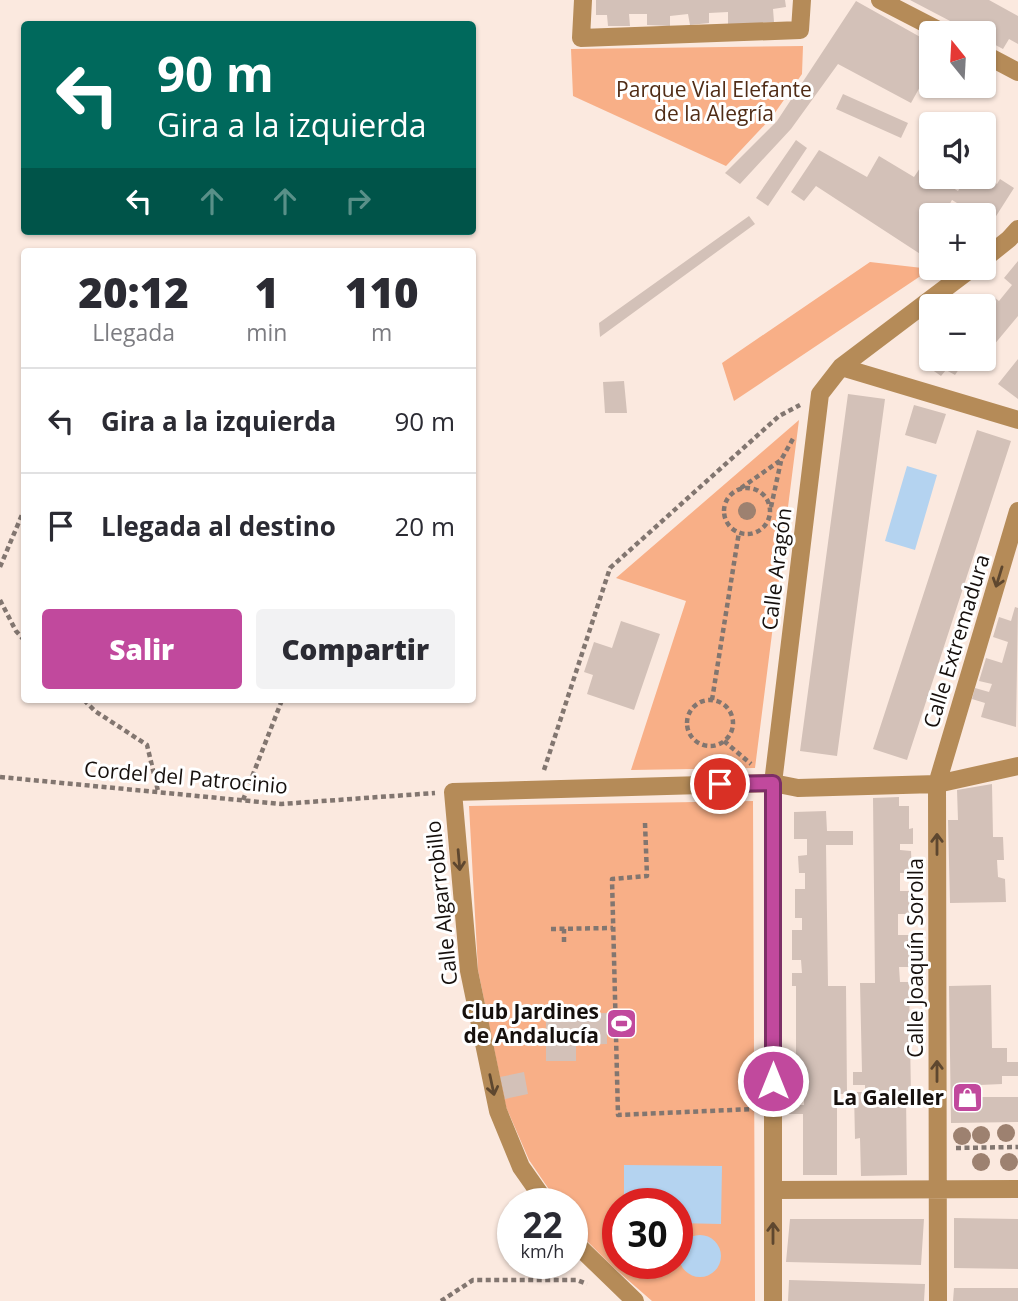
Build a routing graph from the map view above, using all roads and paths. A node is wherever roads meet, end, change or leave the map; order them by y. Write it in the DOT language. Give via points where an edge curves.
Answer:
graph roads {
  1 [pos="583,0"];
  2 [pos="802,0"];
  3 [pos="880,0"];
  4 [pos="921,21"];
  5 [pos="996,60"];
  6 [pos="1018,72"];
  7 [pos="1018,229"];
  8 [pos="996,249"];
  9 [pos="956,280"];
  10 [pos="841,367"];
  11 [pos="820,394"];
  12 [pos="1018,420"];
  13 [pos="800,427"];
  14 [pos="781,460"];
  15 [pos="738,490"];
  16 [pos="1018,511"];
  17 [pos="21,517"];
  18 [pos="769,518"];
  19 [pos="739,533"];
  20 [pos="0,567"];
  21 [pos="0,600"];
  22 [pos="21,637"];
  23 [pos="712,700"];
  24 [pos="88,703"];
  25 [pos="281,703"];
  26 [pos="1018,766"];
  27 [pos="0,777"];
  28 [pos="773,783"];
  29 [pos="937,784"];
  30 [pos="537,790"];
  31 [pos="158,792"];
  32 [pos="453,792"];
  33 [pos="243,800"];
  34 [pos="645,823"];
  35 [pos="613,928"];
  36 [pos="551,929"];
  37 [pos="564,929"];
  38 [pos="564,942"];
  39 [pos="755,1109"];
  40 [pos="1018,1147"];
  41 [pos="937,1149"];
  42 [pos="536,1188"];
  43 [pos="937,1189"];
  44 [pos="1018,1189"];
  45 [pos="773,1190"];
  46 [pos="588,1255"];
  47 [pos="599,1288"];
  48 [pos="441,1301"];
  49 [pos="635,1301"];
  50 [pos="773,1301"];
  51 [pos="938,1301"];
  1 -- 2 [label="street" via="581,38 800,30"];
  3 -- 4 [label="street"];
  5 -- 6 [label="street"];
  7 -- 8 [label="street"];
  9 -- 10 [label="street"];
  10 -- 11 [label="street"];
  10 -- 12 [label="street"];
  11 -- 28 [label="street, Calle Aragón"];
  11 -- 30 [label="path" via="779,416 610,568"];
  13 -- 14 [label="path"];
  14 -- 15 [label="path"];
  14 -- 18 [label="path"];
  15 -- 18 [label="path" via="752,489 765,496"];
  15 -- 19 [label="path" via="724,508 727,523"];
  16 -- 29 [label="street, Calle Extremadura, one-way"];
  17 -- 20 [label="path"];
  18 -- 19 [label="path" via="754,533"];
  19 -- 23 [label="path"];
  21 -- 22 [label="path"];
  23 -- 23 [label="path" via="697,703 686,723 696,742 710,746 730,736 733,720 726,706"];
  24 -- 31 [label="path" via="147,744"];
  25 -- 33 [label="path"];
  26 -- 29 [label="street"];
  27 -- 31 [label="path, Cordel del Patrocinio"];
  28 -- 29 [label="street" via="798,788"];
  28 -- 30 [label="street"];
  28 -- 45 [label="street, Calle Aragón"];
  41 -- 29 [label="street, Calle Joaquín Sorolla, one-way"];
  30 -- 32 [label="street"];
  31 -- 33 [label="path, Cordel del Patrocinio"];
  32 -- 33 [label="path, Cordel del Patrocinio" via="281,804"];
  32 -- 42 [label="street, Calle Algarrobillo, one-way" via="469,971 498,1111 521,1167"];
  34 -- 35 [label="path" via="647,876 612,879"];
  35 -- 37 [label="path"];
  35 -- 39 [label="path" via="618,1115"];
  36 -- 37 [label="path"];
  37 -- 38 [label="path"];
  40 -- 41 [label="path"];
  41 -- 43 [label="street, Calle Joaquín Sorolla"];
  43 -- 44 [label="street"];
  43 -- 45 [label="street"];
  43 -- 51 [label="street, Calle Joaquín Sorolla"];
  50 -- 45 [label="street, Calle Aragón, one-way"];
  46 -- 49 [label="street"];
  47 -- 48 [label="path" via="578,1280 473,1280"];
}
